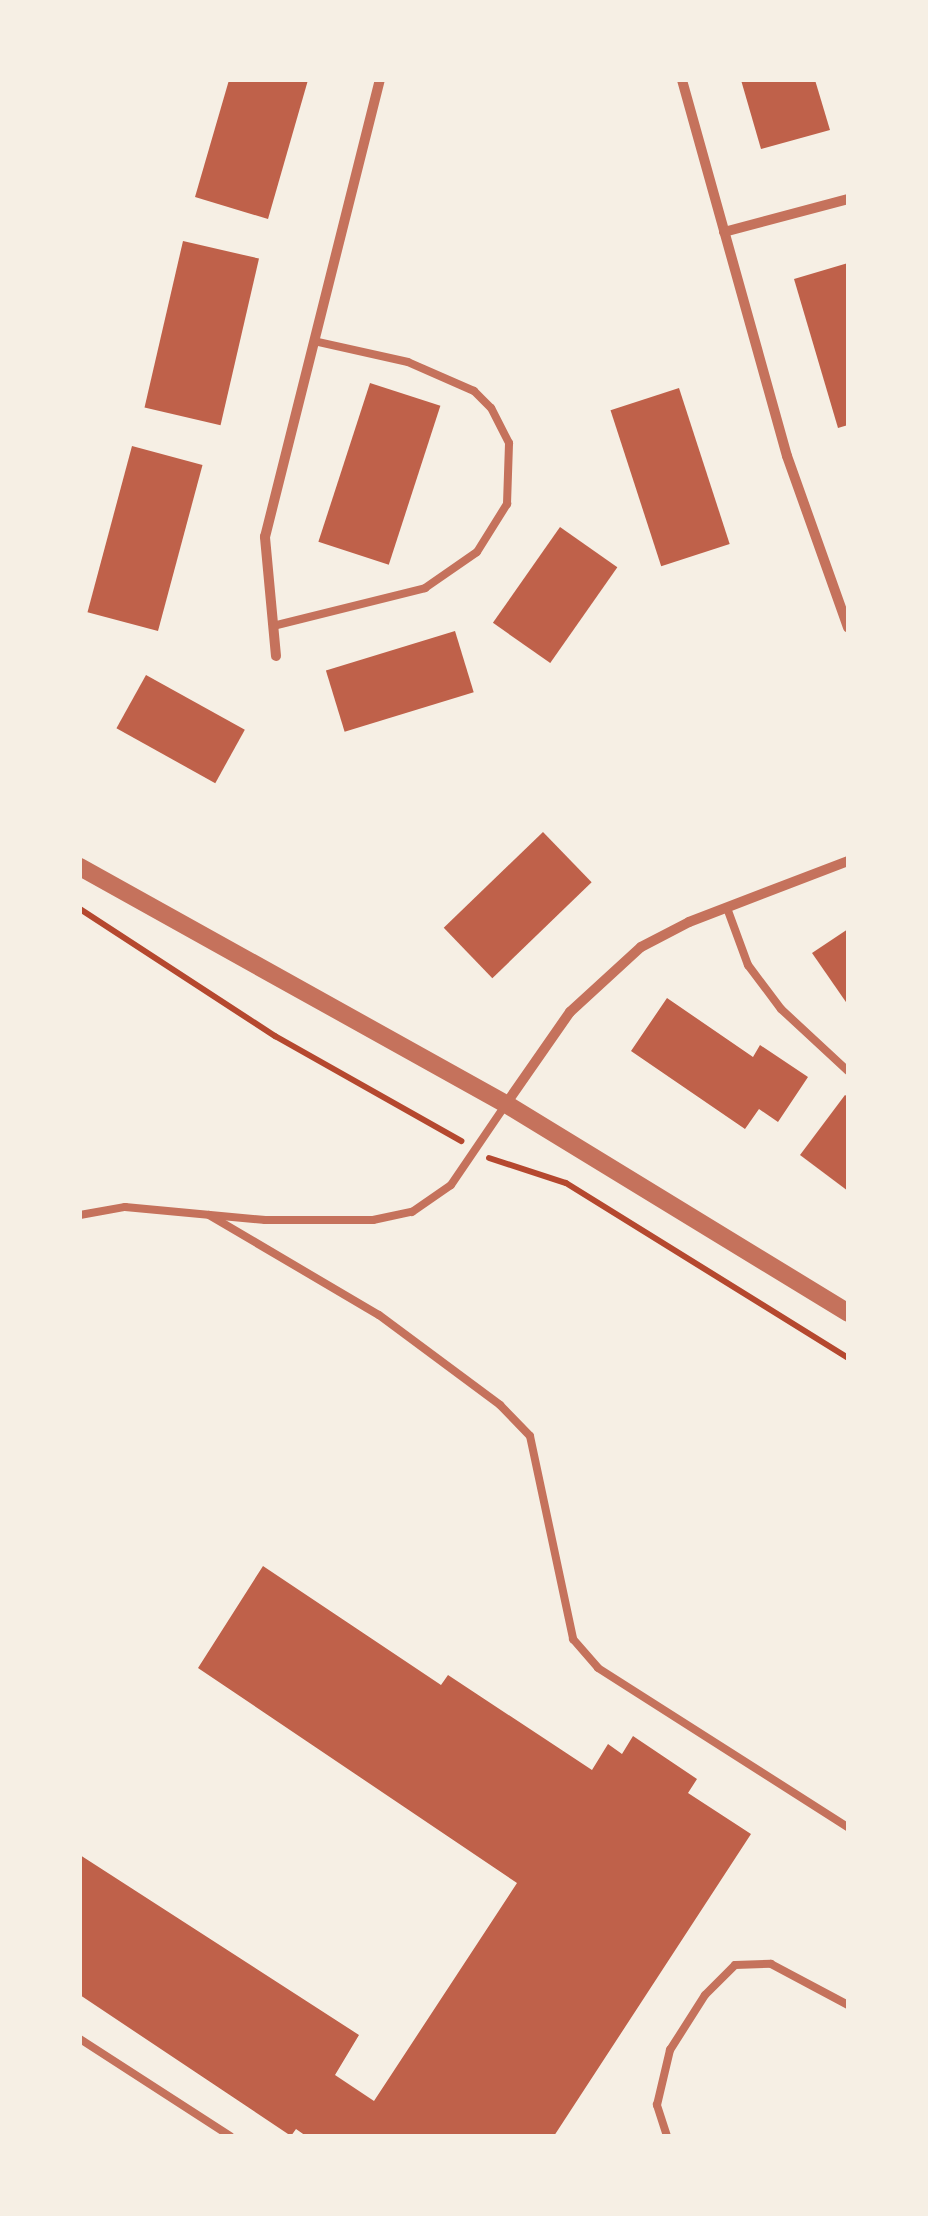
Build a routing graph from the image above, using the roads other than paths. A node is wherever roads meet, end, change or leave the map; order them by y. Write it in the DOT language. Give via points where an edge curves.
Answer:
graph roads {
  1 [pos="380,80"];
  2 [pos="682,80"];
  3 [pos="848,199"];
  4 [pos="724,232"];
  5 [pos="314,341"];
  6 [pos="273,626"];
  7 [pos="848,627"];
  8 [pos="276,656"];
  9 [pos="848,861"];
  10 [pos="80,867"];
  11 [pos="727,908"];
  12 [pos="848,1071"];
  13 [pos="506,1104"];
  14 [pos="80,1215"];
  15 [pos="209,1215"];
  16 [pos="848,1313"];
  17 [pos="848,1827"];
  18 [pos="848,2005"];
  19 [pos="80,2039"];
  20 [pos="230,2136"];
  21 [pos="667,2136"];
  1 -- 5 [label="street"];
  2 -- 4 [label="street"];
  3 -- 4 [label="street"];
  4 -- 7 [label="street" via="787,456"];
  5 -- 6 [label="street" via="265,537"];
  5 -- 6 [label="lane" via="408,362 474,392 509,443 507,504 477,552 425,588"];
  6 -- 8 [label="street"];
  9 -- 11 [label="street"];
  10 -- 13 [label="street"];
  11 -- 12 [label="lane" via="748,965 781,1009"];
  11 -- 13 [label="street" via="641,948 602,978"];
  13 -- 15 [label="lane" via="451,1185 412,1212 373,1220"];
  13 -- 16 [label="street"];
  14 -- 15 [label="lane" via="124,1207"];
  15 -- 17 [label="lane" via="379,1315 500,1405 530,1436 573,1640 598,1668"];
  18 -- 21 [label="lane" via="771,1964 735,1964 670,2050 657,2104"];
  19 -- 20 [label="lane"];
}
